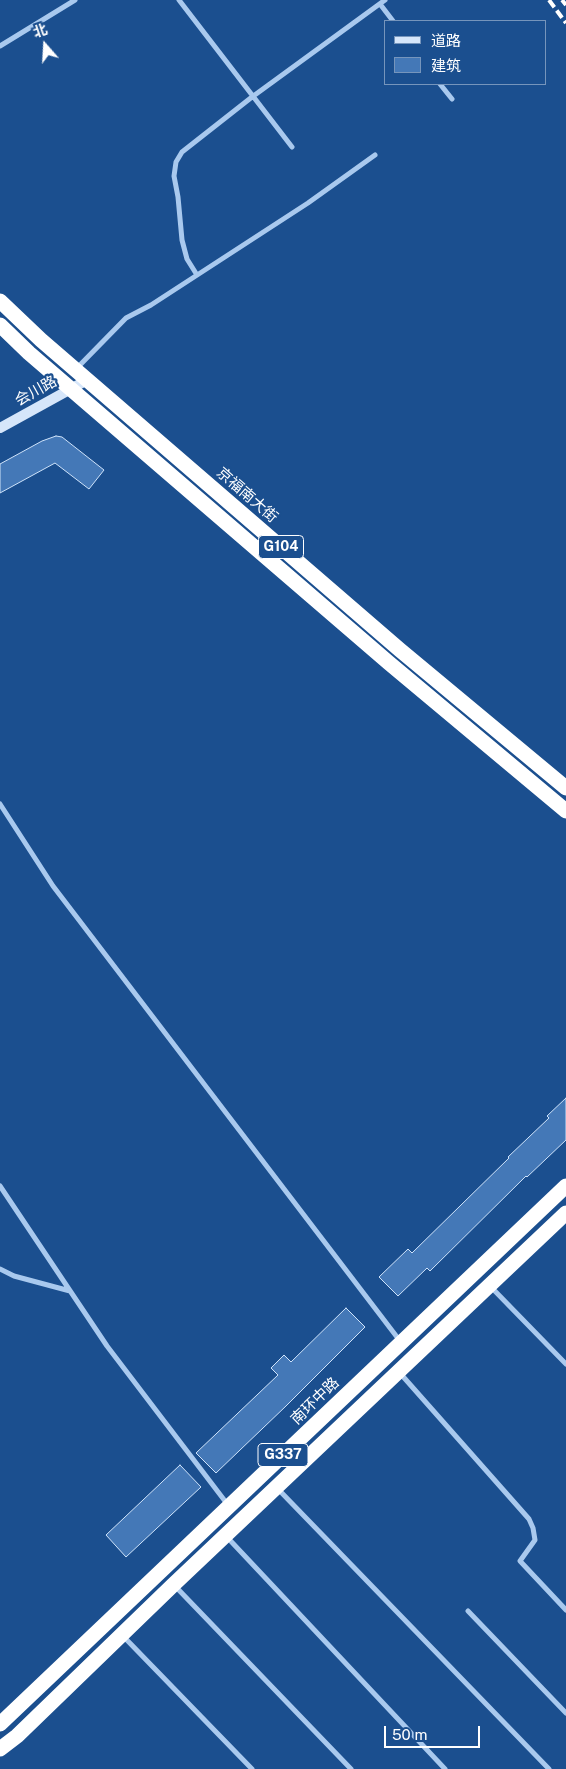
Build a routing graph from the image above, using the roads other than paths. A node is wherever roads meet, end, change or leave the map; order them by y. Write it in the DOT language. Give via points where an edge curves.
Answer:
graph roads {
  1 [pos="75,0"];
  2 [pos="178,0"];
  3 [pos="385,0"];
  4 [pos="380,4"];
  5 [pos="392,20"];
  6 [pos="0,46"];
  7 [pos="441,85"];
  8 [pos="252,97"];
  9 [pos="452,99"];
  10 [pos="292,147"];
  11 [pos="375,155"];
  12 [pos="197,275"];
  13 [pos="0,301"];
  14 [pos="0,326"];
  15 [pos="75,370"];
  16 [pos="87,380"];
  17 [pos="71,389"];
  18 [pos="0,428"];
  19 [pos="566,788"];
  20 [pos="0,804"];
  21 [pos="566,811"];
  22 [pos="0,1186"];
  23 [pos="566,1186"];
  24 [pos="566,1213"];
  25 [pos="0,1269"];
  26 [pos="490,1285"];
  27 [pos="71,1291"];
  28 [pos="401,1343"];
  29 [pos="566,1364"];
  30 [pos="399,1372"];
  31 [pos="276,1488"];
  32 [pos="229,1507"];
  33 [pos="226,1535"];
  34 [pos="173,1585"];
  35 [pos="566,1610"];
  36 [pos="468,1611"];
  37 [pos="122,1635"];
  38 [pos="566,1713"];
  39 [pos="0,1724"];
  40 [pos="0,1750"];
  41 [pos="252,1769"];
  42 [pos="351,1769"];
  43 [pos="445,1769"];
  44 [pos="549,1769"];
  1 -- 6 [label="street"];
  2 -- 8 [label="street"];
  3 -- 4 [label="street"];
  4 -- 5 [label="street"];
  4 -- 8 [label="street"];
  7 -- 9 [label="street"];
  8 -- 10 [label="street"];
  8 -- 12 [label="street" via="182,152 176,162 174,176 182,240 187,259"];
  11 -- 12 [label="street"];
  12 -- 15 [label="street" via="126,318"];
  13 -- 15 [label="highway, 京福南大街 / G104"];
  14 -- 17 [label="highway, G104"];
  15 -- 16 [label="highway, 京福南大街 / G104"];
  16 -- 17 [label="street, 会川路"];
  16 -- 19 [label="highway, 京福南大街 / G104" via="400,650"];
  17 -- 18 [label="street, 会川路"];
  17 -- 21 [label="highway, G104"];
  20 -- 28 [label="street" via="52,886"];
  22 -- 27 [label="street"];
  23 -- 28 [label="highway, 南环中路 / G337"];
  24 -- 26 [label="highway, G337"];
  25 -- 27 [label="street" via="14,1276"];
  26 -- 29 [label="street"];
  26 -- 30 [label="highway, G337"];
  27 -- 32 [label="street" via="107,1346"];
  28 -- 32 [label="highway, 南环中路 / G337"];
  30 -- 31 [label="highway, G337"];
  30 -- 35 [label="street" via="530,1518 535,1540 520,1561"];
  31 -- 33 [label="highway, G337"];
  31 -- 44 [label="street"];
  32 -- 39 [label="highway, 南环中路 / G337"];
  33 -- 34 [label="highway, G337"];
  33 -- 43 [label="street"];
  34 -- 37 [label="highway, G337"];
  34 -- 42 [label="street"];
  36 -- 38 [label="street"];
  37 -- 40 [label="highway, G337"];
  37 -- 41 [label="street"];
}
